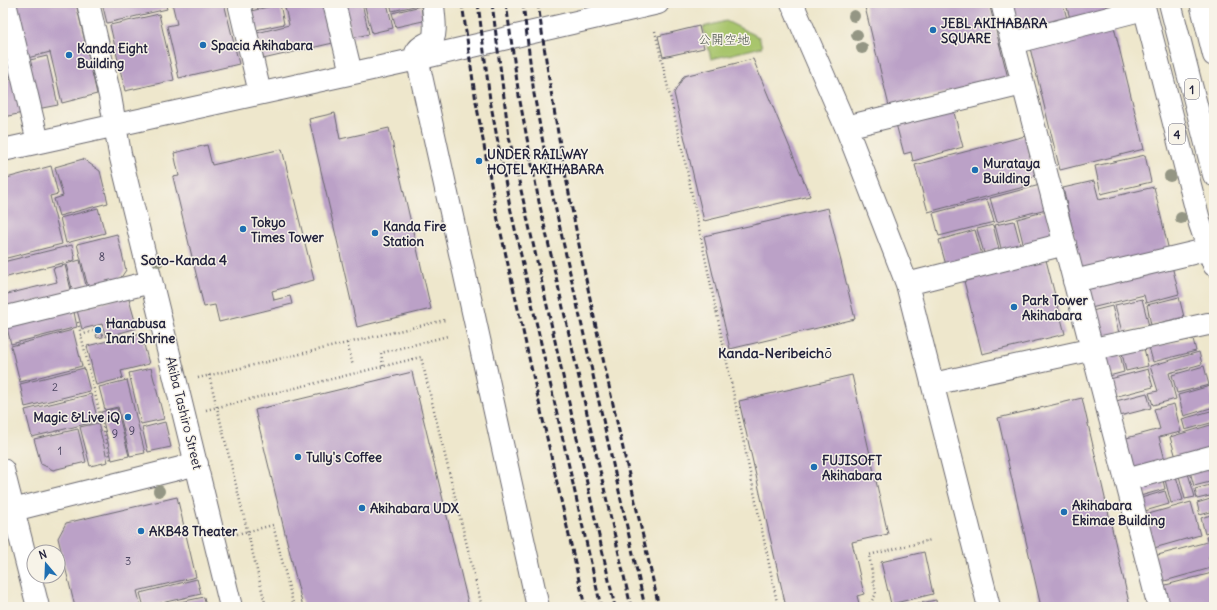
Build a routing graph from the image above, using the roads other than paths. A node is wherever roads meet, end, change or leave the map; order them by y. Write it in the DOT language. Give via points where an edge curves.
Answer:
graph roads {
  1 [pos="5,3"];
  2 [pos="88,3"];
  3 [pos="239,3"];
  4 [pos="334,3"];
  5 [pos="433,3"];
  6 [pos="658,3"];
  7 [pos="792,3"];
  8 [pos="1002,3"];
  9 [pos="1170,3"];
  10 [pos="1201,3"];
  11 [pos="1143,6"];
  12 [pos="1012,43"];
  13 [pos="1214,55"];
  14 [pos="417,59"];
  15 [pos="351,73"];
  16 [pos="1023,84"];
  17 [pos="260,93"];
  18 [pos="116,125"];
  19 [pos="846,127"];
  20 [pos="38,142"];
  21 [pos="3,150"];
  22 [pos="1214,175"];
  23 [pos="1064,244"];
  24 [pos="1212,254"];
  25 [pos="1074,281"];
  26 [pos="151,282"];
  27 [pos="907,284"];
  28 [pos="3,318"];
  29 [pos="1214,325"];
  30 [pos="1092,349"];
  31 [pos="933,384"];
  32 [pos="1214,456"];
  33 [pos="197,464"];
  34 [pos="3,470"];
  35 [pos="1126,480"];
  36 [pos="13,510"];
  37 [pos="38,607"];
  38 [pos="231,607"];
  39 [pos="538,607"];
  40 [pos="989,607"];
  41 [pos="1159,607"];
  1 -- 20 [label="main road"];
  2 -- 18 [label="main road, Akiba Tashiro Street"];
  3 -- 17 [label="main road"];
  4 -- 15 [label="main road"];
  5 -- 14 [label="main road" via="435,36 418,48"];
  6 -- 14 [label="main road"];
  7 -- 19 [label="main road"];
  8 -- 12 [label="main road"];
  9 -- 22 [label="main road, 1"];
  10 -- 13 [label="main road"];
  11 -- 12 [label="main road"];
  11 -- 24 [label="main road, 4"];
  12 -- 16 [label="main road"];
  14 -- 15 [label="main road"];
  14 -- 39 [label="main road"];
  15 -- 17 [label="main road"];
  16 -- 19 [label="main road"];
  16 -- 23 [label="main road"];
  17 -- 18 [label="main road"];
  18 -- 20 [label="main road"];
  18 -- 26 [label="main road, Akiba Tashiro Street" via="120,154"];
  19 -- 27 [label="main road"];
  20 -- 21 [label="main road"];
  23 -- 25 [label="main road"];
  23 -- 27 [label="main road"];
  24 -- 25 [label="main road"];
  25 -- 30 [label="main road"];
  26 -- 28 [label="main road"];
  26 -- 33 [label="main road, Akiba Tashiro Street"];
  27 -- 31 [label="main road"];
  29 -- 30 [label="main road" via="1208,324"];
  30 -- 31 [label="main road"];
  30 -- 35 [label="main road"];
  31 -- 40 [label="main road"];
  32 -- 35 [label="main road"];
  33 -- 36 [label="main road"];
  33 -- 38 [label="main road, Akiba Tashiro Street"];
  34 -- 36 [label="main road"];
  35 -- 41 [label="main road"];
  36 -- 37 [label="main road"];
}
